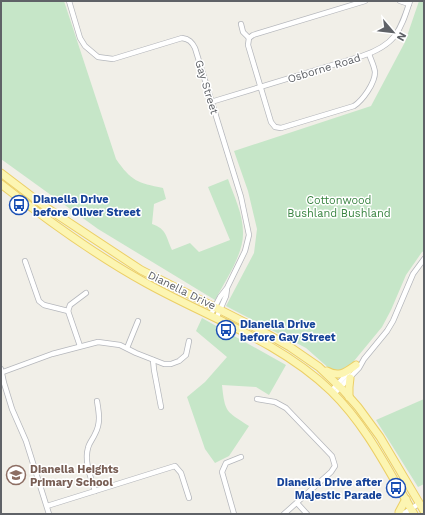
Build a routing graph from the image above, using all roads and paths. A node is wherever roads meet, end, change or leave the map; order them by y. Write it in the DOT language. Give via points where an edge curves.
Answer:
graph roads {
  1 [pos="69,1"];
  2 [pos="365,1"];
  3 [pos="400,1"];
  4 [pos="409,3"];
  5 [pos="241,24"];
  6 [pos="249,38"];
  7 [pos="369,54"];
  8 [pos="261,87"];
  9 [pos="212,102"];
  10 [pos="1,173"];
  11 [pos="1,184"];
  12 [pos="424,259"];
  13 [pos="25,260"];
  14 [pos="86,293"];
  15 [pos="218,308"];
  16 [pos="68,311"];
  17 [pos="213,317"];
  18 [pos="138,321"];
  19 [pos="189,341"];
  20 [pos="80,346"];
  21 [pos="127,348"];
  22 [pos="364,359"];
  23 [pos="153,360"];
  24 [pos="356,365"];
  25 [pos="319,367"];
  26 [pos="2,370"];
  27 [pos="350,378"];
  28 [pos="339,386"];
  29 [pos="333,392"];
  30 [pos="349,397"];
  31 [pos="257,399"];
  32 [pos="97,401"];
  33 [pos="161,407"];
  34 [pos="241,458"];
  35 [pos="95,491"];
  36 [pos="189,498"];
  37 [pos="419,501"];
  38 [pos="297,503"];
  39 [pos="47,506"];
  40 [pos="410,507"];
  41 [pos="424,511"];
  42 [pos="400,513"];
  43 [pos="50,514"];
  44 [pos="234,514"];
  45 [pos="284,514"];
  46 [pos="307,514"];
  1 -- 9 [label="street, Gay Street" via="80,38 98,57 113,59 182,38 187,39 195,48"];
  2 -- 6 [label="street"];
  3 -- 4 [label="street"];
  4 -- 7 [label="street, Osborne Road" via="398,33"];
  5 -- 6 [label="street" via="243,32"];
  6 -- 8 [label="street" via="248,45"];
  7 -- 8 [label="street, Osborne Road"];
  7 -- 8 [label="street" via="374,65 374,76 363,100 354,106 281,128 275,127 271,122"];
  8 -- 9 [label="street, Osborne Road"];
  9 -- 15 [label="street, Gay Street" via="242,197 249,235 245,250 220,297"];
  10 -- 15 [label="main road, Dianella Drive" via="47,208 141,270"];
  11 -- 17 [label="main road, Dianella Drive" via="43,216 125,271"];
  12 -- 22 [label="street" via="413,274 393,320"];
  13 -- 16 [label="street" via="39,302"];
  14 -- 16 [label="street" via="70,304"];
  15 -- 17 [label="street, Gay Street"];
  15 -- 25 [label="main road, Dianella Drive" via="290,347"];
  16 -- 20 [label="street"];
  17 -- 29 [label="main road, Dianella Drive" via="287,356"];
  18 -- 21 [label="street"];
  19 -- 23 [label="street" via="186,355 179,361 164,364"];
  20 -- 21 [label="street" via="98,342"];
  20 -- 26 [label="street"];
  21 -- 23 [label="street"];
  22 -- 24 [label="street"];
  22 -- 27 [label="street"];
  23 -- 33 [label="street"];
  24 -- 25 [label="main road" via="340,374 330,373"];
  24 -- 28 [label="street"];
  25 -- 28 [label="main road, Dianella Drive"];
  26 -- 39 [label="street" via="12,409 26,441"];
  27 -- 28 [label="street"];
  27 -- 30 [label="main road"];
  28 -- 29 [label="street"];
  28 -- 30 [label="main road, Dianella Drive"];
  29 -- 40 [label="main road, Dianella Drive" via="373,443"];
  30 -- 37 [label="main road, Dianella Drive" via="380,437"];
  31 -- 38 [label="street" via="275,402 286,408 332,456 335,466 331,472"];
  32 -- 35 [label="street" via="99,422 87,449 89,471"];
  34 -- 44 [label="street" via="226,463 222,472"];
  35 -- 36 [label="street" via="175,466 181,473"];
  35 -- 39 [label="street"];
  37 -- 40 [label="street"];
  37 -- 41 [label="main road, Dianella Drive"];
  38 -- 45 [label="street"];
  38 -- 46 [label="street"];
  39 -- 43 [label="street"];
  40 -- 42 [label="main road"];
  40 -- 42 [label="street"];
}
